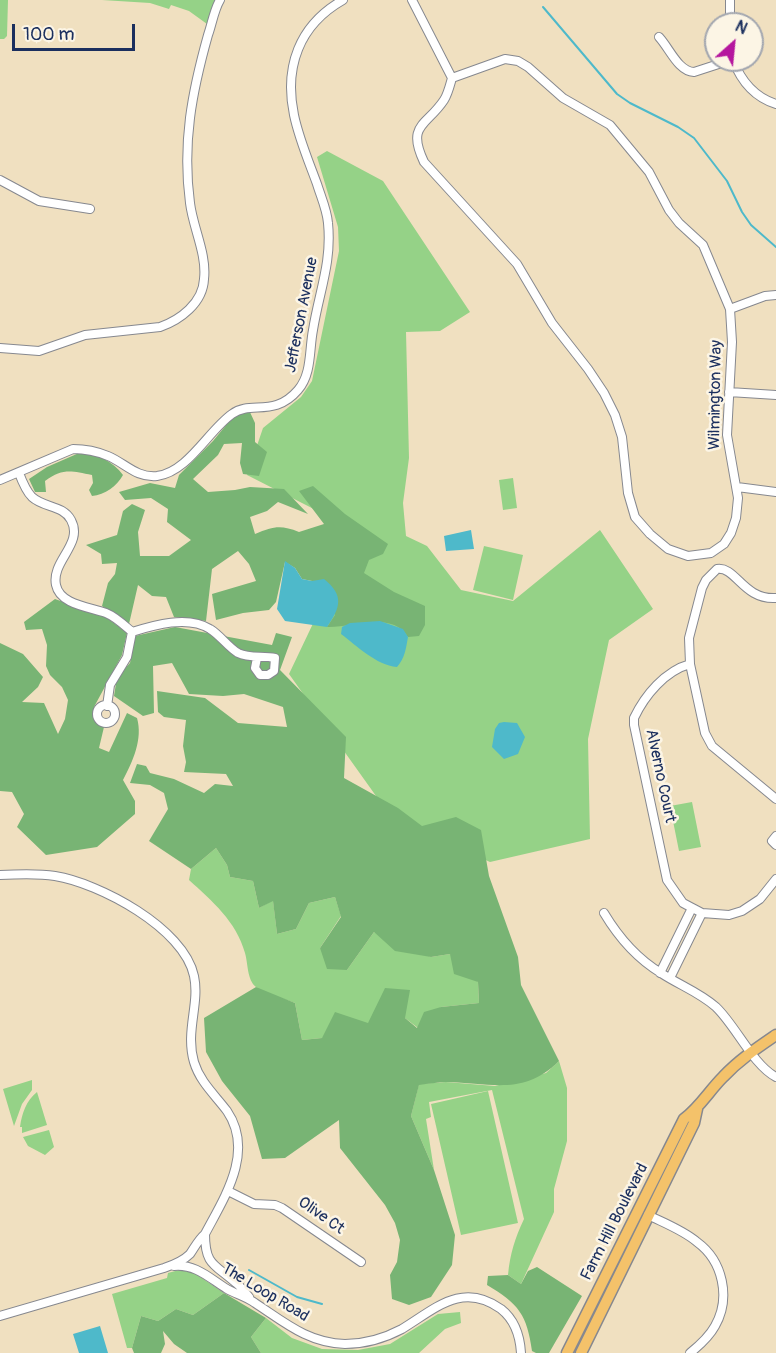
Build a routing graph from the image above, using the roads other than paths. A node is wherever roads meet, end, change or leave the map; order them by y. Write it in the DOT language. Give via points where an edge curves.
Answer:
graph roads {
  1 [pos="220,0"];
  2 [pos="343,0"];
  3 [pos="412,0"];
  4 [pos="659,37"];
  5 [pos="704,68"];
  6 [pos="738,72"];
  7 [pos="452,78"];
  8 [pos="776,104"];
  9 [pos="0,180"];
  10 [pos="90,209"];
  11 [pos="776,295"];
  12 [pos="730,309"];
  13 [pos="0,348"];
  14 [pos="729,392"];
  15 [pos="776,396"];
  16 [pos="19,473"];
  17 [pos="0,480"];
  18 [pos="737,487"];
  19 [pos="776,492"];
  20 [pos="776,598"];
  21 [pos="132,632"];
  22 [pos="257,658"];
  23 [pos="690,664"];
  24 [pos="107,706"];
  25 [pos="776,799"];
  26 [pos="776,836"];
  27 [pos="776,845"];
  28 [pos="0,875"];
  29 [pos="776,879"];
  30 [pos="692,908"];
  31 [pos="604,913"];
  32 [pos="702,913"];
  33 [pos="660,973"];
  34 [pos="669,978"];
  35 [pos="776,1035"];
  36 [pos="752,1052"];
  37 [pos="776,1077"];
  38 [pos="697,1109"];
  39 [pos="228,1191"];
  40 [pos="648,1215"];
  41 [pos="205,1234"];
  42 [pos="361,1262"];
  43 [pos="168,1267"];
  44 [pos="253,1301"];
  45 [pos="0,1316"];
  46 [pos="521,1353"];
  47 [pos="567,1353"];
  48 [pos="581,1353"];
  49 [pos="690,1353"];
  1 -- 13 [label="street" via="197,75 186,143 190,204 204,263 200,295 169,324 159,327 85,335 39,351"];
  2 -- 16 [label="street, Jefferson Avenue" via="316,19 304,36 290,72 294,115 328,220 330,246 306,380 288,400 270,408 237,410 191,456 174,470 157,476 139,475 110,456 85,449 73,449"];
  3 -- 7 [label="street"];
  4 -- 5 [label="street" via="681,67 690,72"];
  6 -- 8 [label="street" via="747,86"];
  7 -- 12 [label="street, Wilmington Way" via="505,59 518,61 563,98 610,125 649,172 669,210 703,245"];
  7 -- 18 [label="street, Wilmington Way" via="444,100 421,125 419,151 424,162 516,264 552,323 604,393 622,437 628,493 635,517 668,549 688,556 711,553 732,533"];
  9 -- 10 [label="street" via="39,201"];
  11 -- 12 [label="street"];
  12 -- 14 [label="street, Wilmington Way"];
  14 -- 15 [label="street"];
  14 -- 18 [label="street, Wilmington Way" via="727,435"];
  16 -- 17 [label="street, Jefferson Avenue"];
  16 -- 21 [label="street" via="34,499 65,512 73,523 72,543 56,578 63,597 107,614"];
  18 -- 19 [label="street"];
  20 -- 23 [label="street" via="760,597 744,588 725,568 717,568 702,588 689,638"];
  21 -- 22 [label="street" via="176,622 207,627 237,652"];
  21 -- 24 [label="street" via="127,657 110,685"];
  23 -- 25 [label="street" via="705,733 712,746"];
  23 -- 30 [label="street, Alverno Court" via="658,682 637,712 634,725 667,880 674,893"];
  26 -- 27 [label="street" via="772,841"];
  28 -- 39 [label="street" via="56,876 97,889 148,920 185,955 195,984 190,1042 194,1062 206,1086 227,1112 237,1137 236,1169"];
  29 -- 32 [label="street, Alverno Court" via="760,899 742,911 729,915"];
  30 -- 32 [label="street, Alverno Court"];
  30 -- 33 [label="street"];
  31 -- 33 [label="street" via="630,951"];
  32 -- 34 [label="street"];
  33 -- 34 [label="street"];
  34 -- 36 [label="street" via="716,1007"];
  35 -- 36 [label="main road, Farm Hill Boulevard"];
  36 -- 37 [label="street"];
  36 -- 38 [label="main road, Farm Hill Boulevard" via="723,1077"];
  38 -- 40 [label="main road, Farm Hill Boulevard" via="694,1123"];
  38 -- 47 [label="main road, Farm Hill Boulevard" via="684,1119"];
  39 -- 41 [label="street"];
  39 -- 42 [label="street, Olive Ct" via="254,1204 282,1208"];
  40 -- 48 [label="main road, Farm Hill Boulevard"];
  40 -- 49 [label="street" via="698,1242 721,1275 724,1290 720,1316 708,1336"];
  41 -- 43 [label="street" via="188,1256"];
  41 -- 44 [label="street" via="208,1260"];
  43 -- 44 [label="street, The Loop Road" via="198,1269"];
  43 -- 45 [label="street"];
  44 -- 46 [label="street, The Loop Road" via="303,1334 347,1344 388,1336 446,1301 470,1297 504,1312 517,1331"];
}
